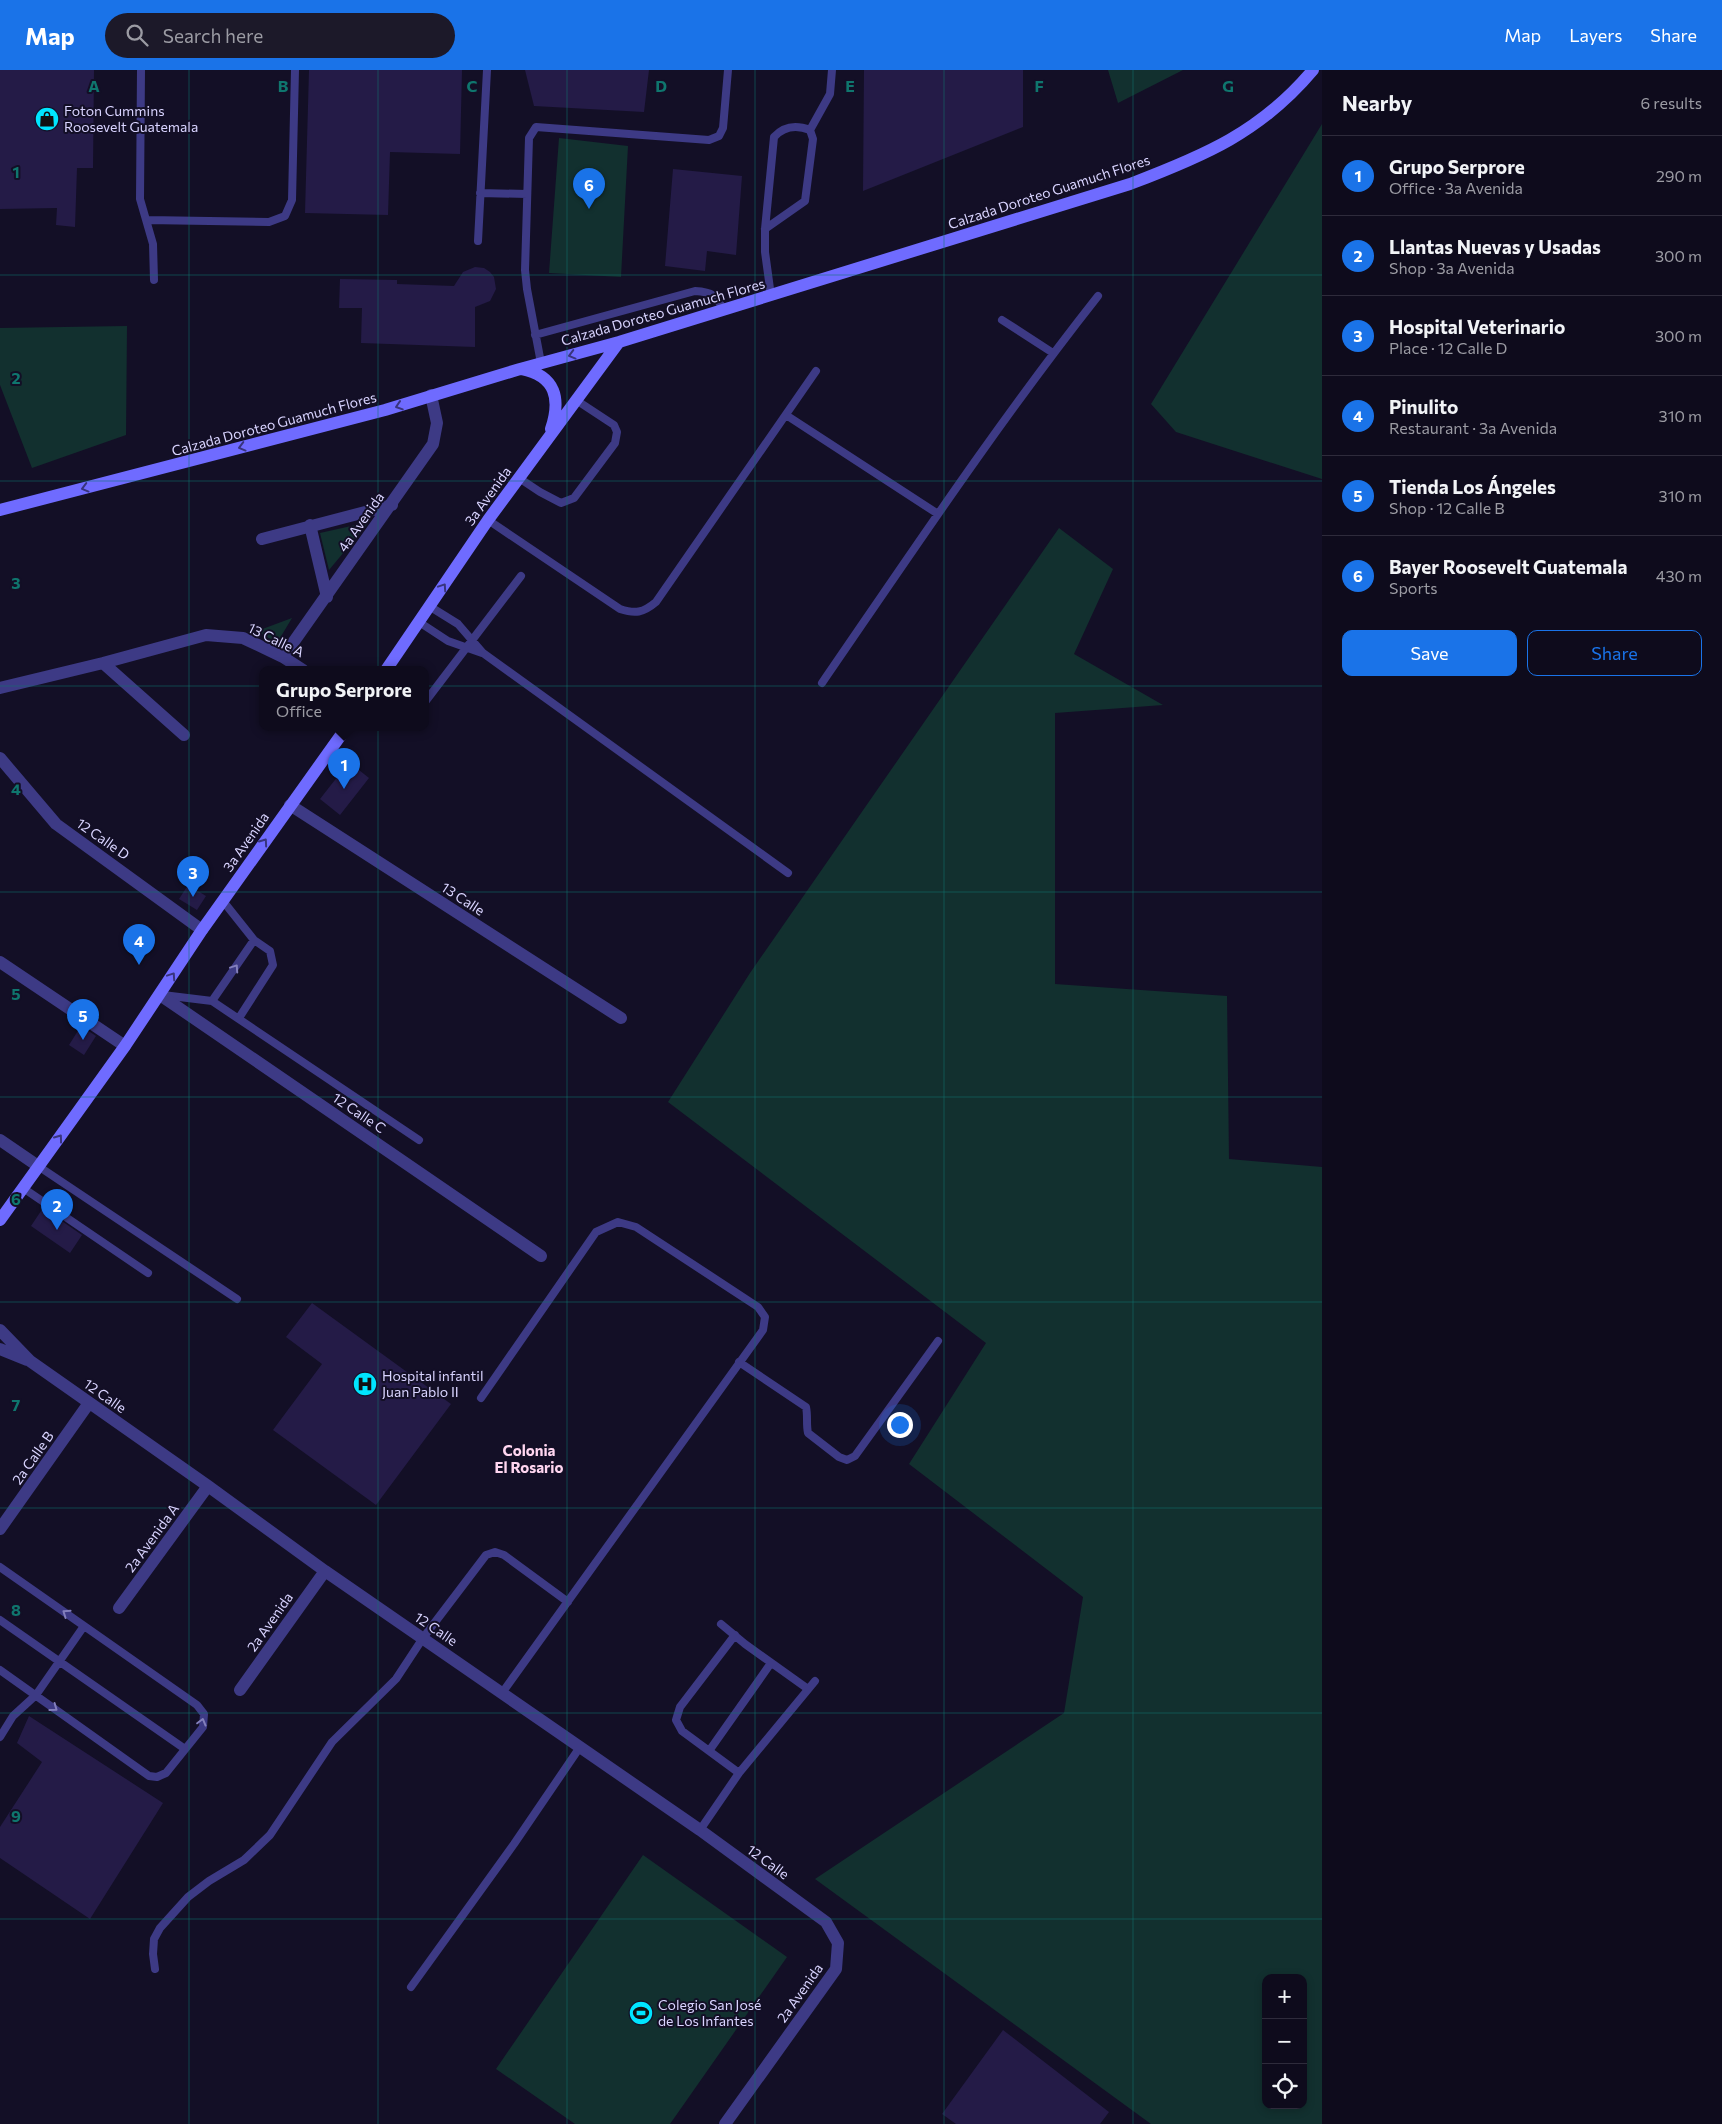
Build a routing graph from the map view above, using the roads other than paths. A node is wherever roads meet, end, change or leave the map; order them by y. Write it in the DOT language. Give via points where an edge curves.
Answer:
graph roads {
  1 [pos="141,70"];
  2 [pos="295,70"];
  3 [pos="487,70"];
  4 [pos="728,70"];
  5 [pos="832,70"];
  6 [pos="1309,73"];
  7 [pos="810,130"];
  8 [pos="480,193"];
  9 [pos="528,194"];
  10 [pos="146,220"];
  11 [pos="765,229"];
  12 [pos="478,241"];
  13 [pos="154,280"];
  14 [pos="771,296"];
  15 [pos="1098,296"];
  16 [pos="724,310"];
  17 [pos="1002,320"];
  18 [pos="536,335"];
  19 [pos="619,342"];
  20 [pos="1053,354"];
  21 [pos="541,363"];
  22 [pos="520,369"];
  23 [pos="816,371"];
  24 [pos="431,395"];
  25 [pos="576,400"];
  26 [pos="786,414"];
  27 [pos="547,439"];
  28 [pos="519,478"];
  29 [pos="392,505"];
  30 [pos="0,510"];
  31 [pos="938,514"];
  32 [pos="488,520"];
  33 [pos="310,525"];
  34 [pos="262,539"];
  35 [pos="521,576"];
  36 [pos="327,596"];
  37 [pos="429,606"];
  38 [pos="419,622"];
  39 [pos="472,640"];
  40 [pos="466,647"];
  41 [pos="483,653"];
  42 [pos="283,657"];
  43 [pos="103,663"];
  44 [pos="297,666"];
  45 [pos="389,666"];
  46 [pos="822,683"];
  47 [pos="0,688"];
  48 [pos="429,697"];
  49 [pos="344,731"];
  50 [pos="184,735"];
  51 [pos="0,758"];
  52 [pos="290,805"];
  53 [pos="788,873"];
  54 [pos="223,901"];
  55 [pos="202,930"];
  56 [pos="254,940"];
  57 [pos="0,962"];
  58 [pos="160,995"];
  59 [pos="212,1001"];
  60 [pos="239,1018"];
  61 [pos="621,1018"];
  62 [pos="125,1046"];
  63 [pos="0,1140"];
  64 [pos="419,1140"];
  65 [pos="38,1166"];
  66 [pos="22,1188"];
  67 [pos="0,1220"];
  68 [pos="541,1256"];
  69 [pos="148,1273"];
  70 [pos="237,1299"];
  71 [pos="0,1330"];
  72 [pos="938,1341"];
  73 [pos="0,1349"];
  74 [pos="30,1361"];
  75 [pos="740,1362"];
  76 [pos="481,1398"];
  77 [pos="89,1403"];
  78 [pos="208,1486"];
  79 [pos="0,1530"];
  80 [pos="0,1567"];
  81 [pos="325,1571"];
  82 [pos="568,1602"];
  83 [pos="119,1608"];
  84 [pos="0,1620"];
  85 [pos="721,1624"];
  86 [pos="84,1626"];
  87 [pos="735,1635"];
  88 [pos="423,1638"];
  89 [pos="59,1661"];
  90 [pos="771,1663"];
  91 [pos="0,1670"];
  92 [pos="815,1681"];
  93 [pos="808,1689"];
  94 [pos="240,1690"];
  95 [pos="502,1692"];
  96 [pos="36,1695"];
  97 [pos="0,1737"];
  98 [pos="580,1747"];
  99 [pos="184,1749"];
  100 [pos="709,1751"];
  101 [pos="739,1773"];
  102 [pos="700,1830"];
  103 [pos="826,1922"];
  104 [pos="155,1969"];
  105 [pos="411,1987"];
  106 [pos="725,2124"];
  1 -- 10 [label="lane" via="140,199"];
  2 -- 10 [label="lane" via="292,200 285,216 269,222"];
  3 -- 8 [label="lane"];
  4 -- 9 [label="lane" via="723,128 719,136 709,140 536,127 529,138"];
  5 -- 7 [label="lane" via="830,94"];
  6 -- 14 [label="main road, Calzada Doroteo Guamuch Flores" via="1256,124 1226,144 1182,165"];
  7 -- 11 [label="lane" via="813,139 806,201"];
  7 -- 11 [label="lane" via="788,128 774,138"];
  8 -- 9 [label="lane"];
  8 -- 12 [label="lane"];
  9 -- 18 [label="lane" via="525,270"];
  10 -- 13 [label="lane" via="153,244"];
  11 -- 14 [label="lane"];
  14 -- 16 [label="main road, Calzada Doroteo Guamuch Flores"];
  15 -- 20 [label="lane"];
  16 -- 18 [label="lane" via="715,296 695,291"];
  16 -- 19 [label="main road, Calzada Doroteo Guamuch Flores"];
  17 -- 20 [label="lane"];
  18 -- 21 [label="lane"];
  19 -- 21 [label="main road, Calzada Doroteo Guamuch Flores, one-way"];
  19 -- 25 [label="main road, 3a Avenida"];
  20 -- 31 [label="lane"];
  21 -- 22 [label="main road, Calzada Doroteo Guamuch Flores"];
  22 -- 24 [label="main road, Calzada Doroteo Guamuch Flores"];
  22 -- 27 [label="main road" via="543,376 552,388 555,411"];
  23 -- 26 [label="lane"];
  24 -- 29 [label="street, 4a Avenida" via="437,423 433,444"];
  24 -- 30 [label="main road, Calzada Doroteo Guamuch Flores, one-way" via="385,410"];
  25 -- 27 [label="main road, 3a Avenida"];
  25 -- 28 [label="lane" via="614,425 617,432 615,443 593,474 574,498 561,503"];
  26 -- 31 [label="lane"];
  26 -- 32 [label="lane" via="656,602 646,611 634,613 620,609"];
  27 -- 28 [label="main road, 3a Avenida"];
  28 -- 32 [label="main road, 3a Avenida"];
  29 -- 33 [label="street"];
  29 -- 36 [label="street, 4a Avenida"];
  31 -- 46 [label="lane"];
  37 -- 32 [label="main road, 3a Avenida, one-way"];
  33 -- 34 [label="street"];
  33 -- 36 [label="street"];
  35 -- 39 [label="lane"];
  36 -- 42 [label="street, 4a Avenida"];
  37 -- 38 [label="main road, 3a Avenida"];
  37 -- 39 [label="lane" via="458,624"];
  38 -- 40 [label="lane" via="448,641"];
  38 -- 45 [label="main road, 3a Avenida"];
  39 -- 40 [label="lane"];
  39 -- 41 [label="lane"];
  40 -- 41 [label="lane"];
  40 -- 48 [label="lane"];
  41 -- 53 [label="lane"];
  42 -- 43 [label="street, 13 Calle A" via="243,638 206,635"];
  42 -- 44 [label="street, 13 Calle A"];
  43 -- 47 [label="street"];
  43 -- 50 [label="street"];
  49 -- 52 [label="main road, 3a Avenida"];
  51 -- 55 [label="street, 12 Calle D" via="56,824"];
  54 -- 52 [label="main road, 3a Avenida, one-way"];
  52 -- 61 [label="street, 13 Calle"];
  54 -- 55 [label="main road, 3a Avenida"];
  54 -- 56 [label="lane"];
  58 -- 55 [label="main road, 3a Avenida, one-way"];
  59 -- 56 [label="lane, one-way"];
  56 -- 60 [label="lane" via="270,952 273,965"];
  57 -- 62 [label="street"];
  58 -- 59 [label="lane"];
  58 -- 62 [label="main road, 3a Avenida"];
  58 -- 68 [label="street, 12 Calle C"];
  59 -- 60 [label="lane"];
  60 -- 64 [label="lane"];
  65 -- 62 [label="main road, 3a Avenida, one-way"];
  63 -- 65 [label="street"];
  65 -- 66 [label="main road, 3a Avenida"];
  65 -- 70 [label="lane"];
  66 -- 67 [label="main road, 3a Avenida"];
  66 -- 69 [label="lane"];
  71 -- 74 [label="street, 12 Calle"];
  72 -- 75 [label="lane" via="855,1456 847,1460 808,1433 806,1406"];
  73 -- 74 [label="street, 12 Calle"];
  74 -- 77 [label="street, 12 Calle"];
  75 -- 76 [label="lane" via="762,1330 765,1317 758,1307 636,1227 618,1222 596,1232"];
  75 -- 82 [label="lane"];
  77 -- 78 [label="street, 12 Calle"];
  77 -- 79 [label="street, 2a Calle B"];
  78 -- 81 [label="street, 12 Calle"];
  78 -- 83 [label="street, 2a Avenida A"];
  86 -- 80 [label="lane, one-way"];
  81 -- 88 [label="street, 12 Calle"];
  81 -- 94 [label="street, 2a Avenida"];
  82 -- 88 [label="lane" via="504,1555 495,1552 486,1555"];
  82 -- 95 [label="lane"];
  84 -- 89 [label="lane"];
  85 -- 87 [label="lane"];
  86 -- 89 [label="lane"];
  99 -- 86 [label="lane, one-way" via="203,1727 201,1709"];
  87 -- 90 [label="lane"];
  87 -- 100 [label="lane" via="680,1708 676,1720 682,1731"];
  88 -- 95 [label="street, 12 Calle"];
  88 -- 104 [label="lane" via="396,1679 332,1742 270,1835 244,1860 188,1898 160,1928 154,1938 152,1954"];
  89 -- 96 [label="lane"];
  89 -- 99 [label="lane"];
  90 -- 93 [label="lane"];
  90 -- 100 [label="lane"];
  91 -- 96 [label="lane"];
  92 -- 93 [label="lane"];
  93 -- 101 [label="lane"];
  95 -- 98 [label="street, 12 Calle"];
  96 -- 97 [label="lane" via="13,1716"];
  96 -- 99 [label="lane, one-way" via="149,1776 166,1773"];
  98 -- 102 [label="street, 12 Calle"];
  98 -- 105 [label="lane"];
  100 -- 101 [label="lane"];
  101 -- 102 [label="lane"];
  102 -- 103 [label="street, 12 Calle"];
  103 -- 106 [label="street, 2a Avenida" via="838,1943 836,1969"];
}
